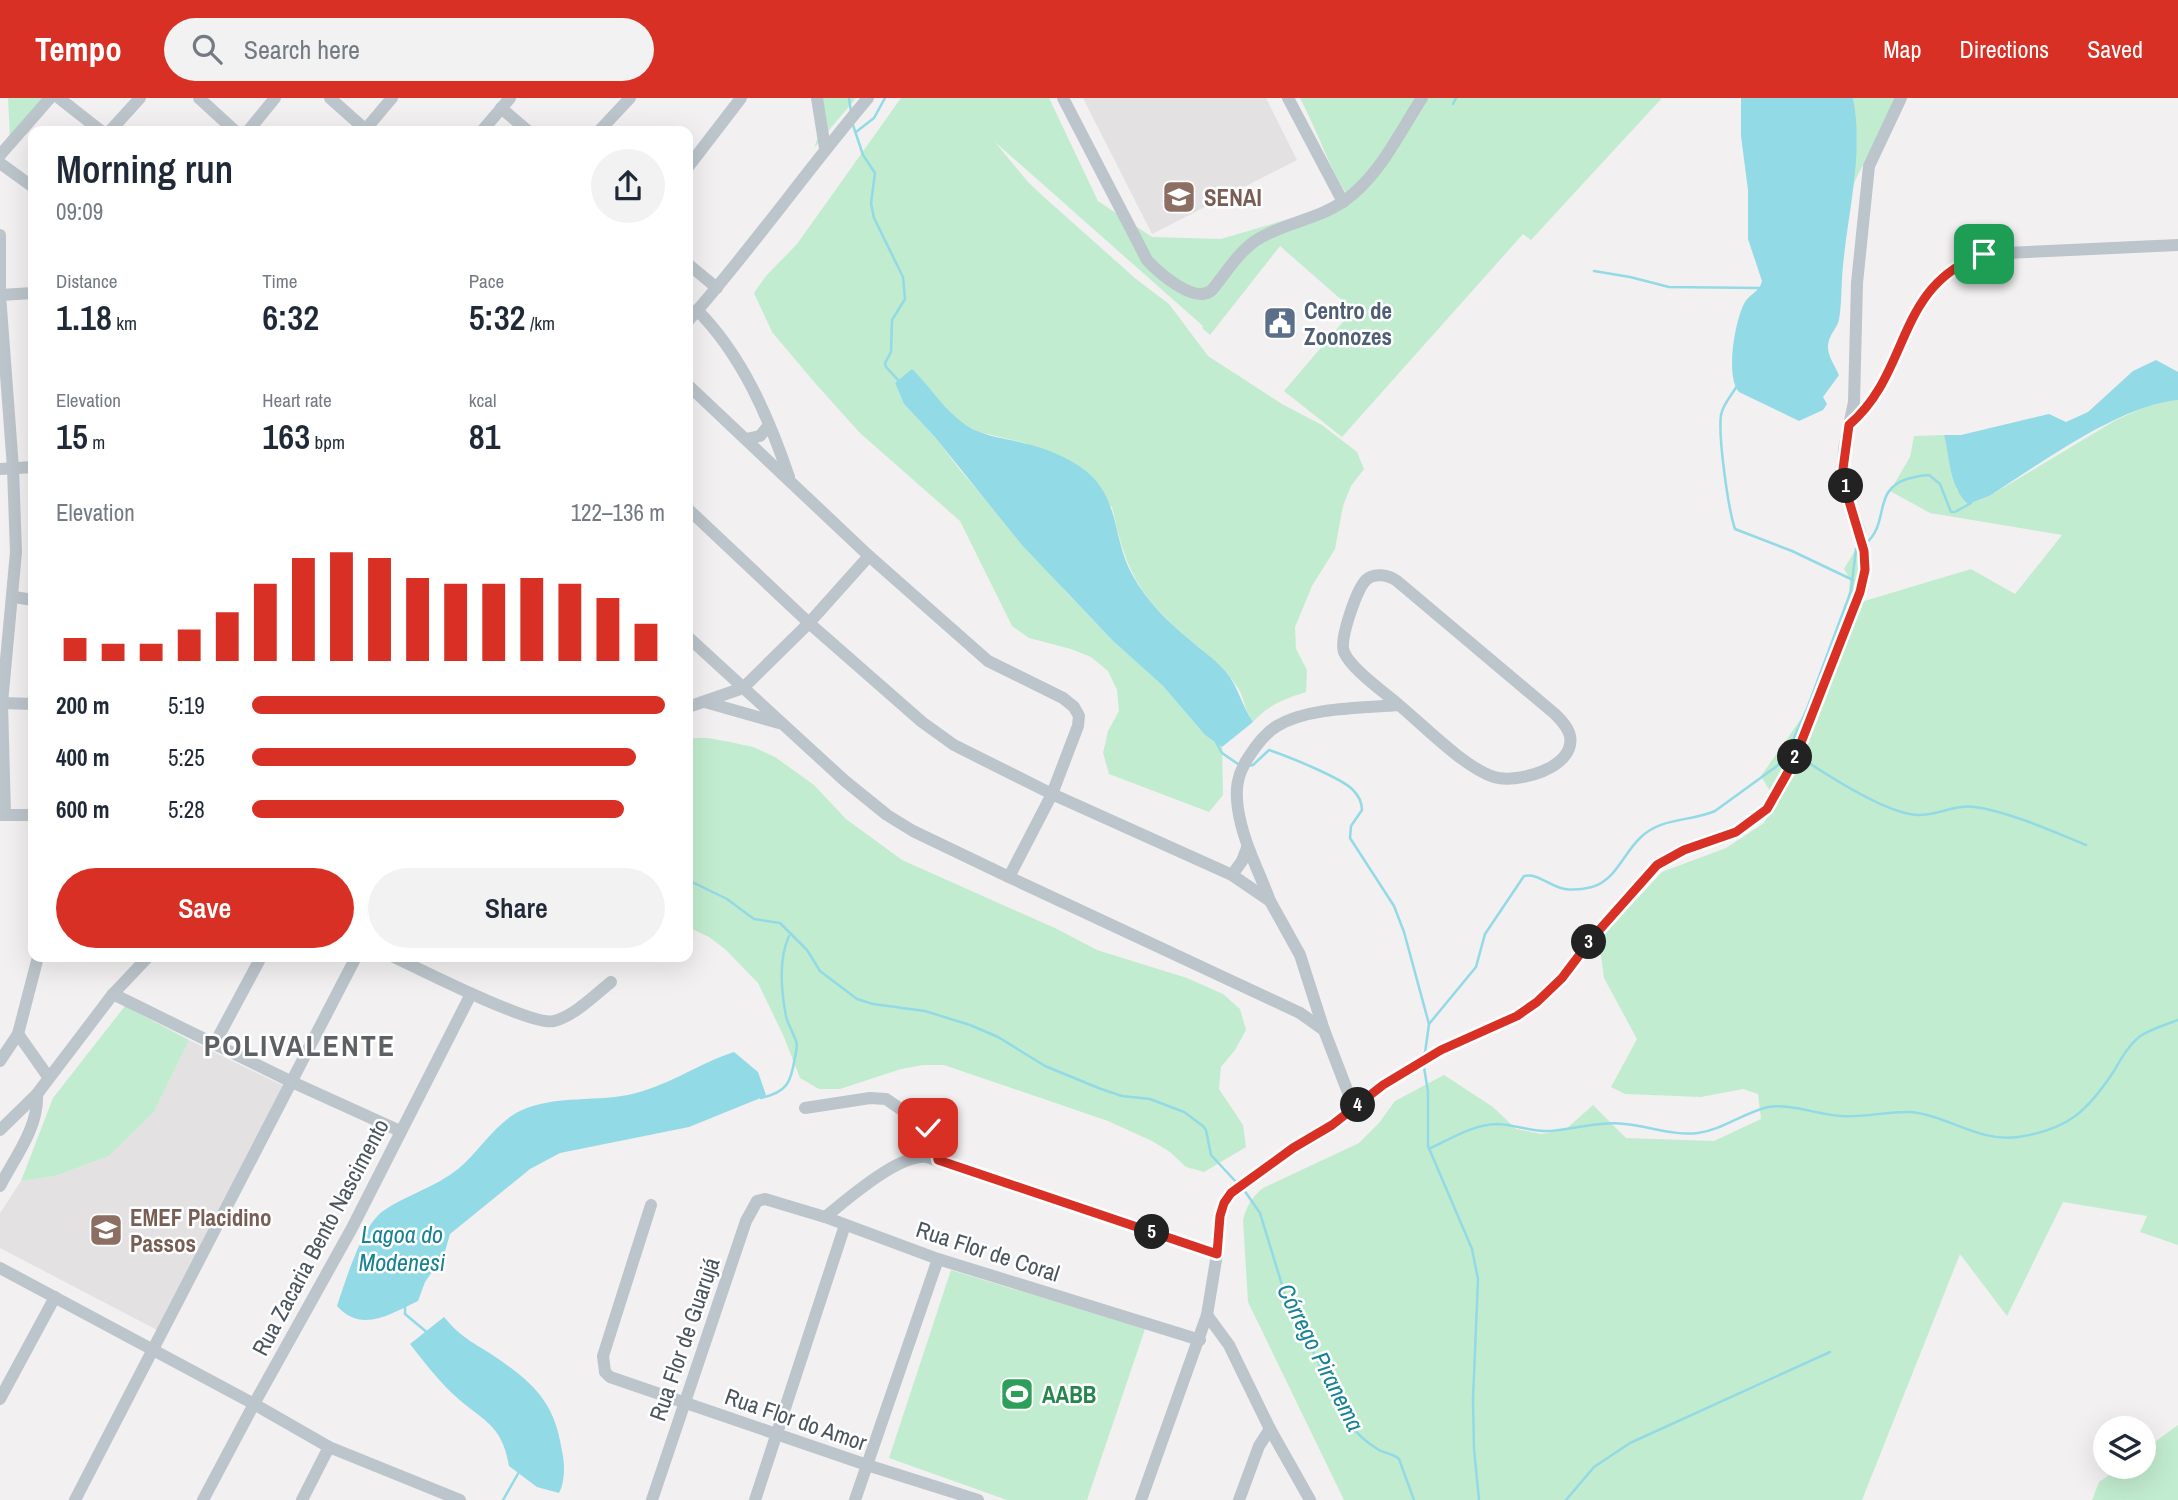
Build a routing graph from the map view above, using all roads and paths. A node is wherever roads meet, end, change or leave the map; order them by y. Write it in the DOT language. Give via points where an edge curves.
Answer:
graph roads {
  1 [pos="50,98"];
  2 [pos="59,98"];
  3 [pos="140,98"];
  4 [pos="199,98"];
  5 [pos="275,98"];
  6 [pos="330,98"];
  7 [pos="392,98"];
  8 [pos="630,98"];
  9 [pos="741,98"];
  10 [pos="817,98"];
  11 [pos="868,98"];
  12 [pos="1063,98"];
  13 [pos="1288,98"];
  14 [pos="1422,98"];
  15 [pos="1902,98"];
  16 [pos="506,103"];
  17 [pos="95,126"];
  18 [pos="115,126"];
  19 [pos="230,126"];
  20 [pos="252,126"];
  21 [pos="362,126"];
  22 [pos="369,126"];
  23 [pos="486,126"];
  24 [pos="524,126"];
  25 [pos="604,126"];
  26 [pos="825,148"];
  27 [pos="0,155"];
  28 [pos="693,160"];
  29 [pos="0,163"];
  30 [pos="28,183"];
  31 [pos="1343,202"];
  32 [pos="0,235"];
  33 [pos="2178,245"];
  34 [pos="693,268"];
  35 [pos="717,288"];
  36 [pos="28,293"];
  37 [pos="0,295"];
  38 [pos="697,310"];
  39 [pos="693,315"];
  40 [pos="693,390"];
  41 [pos="769,425"];
  42 [pos="1849,425"];
  43 [pos="746,439"];
  44 [pos="28,467"];
  45 [pos="7,469"];
  46 [pos="790,480"];
  47 [pos="693,514"];
  48 [pos="869,556"];
  49 [pos="13,597"];
  50 [pos="28,599"];
  51 [pos="809,623"];
  52 [pos="693,642"];
  53 [pos="5,643"];
  54 [pos="743,688"];
  55 [pos="705,702"];
  56 [pos="2,703"];
  57 [pos="28,704"];
  58 [pos="1399,705"];
  59 [pos="693,706"];
  60 [pos="783,725"];
  61 [pos="1052,794"];
  62 [pos="2,815"];
  63 [pos="28,815"];
  64 [pos="1247,848"];
  65 [pos="1232,875"];
  66 [pos="1009,877"];
  67 [pos="1270,901"];
  68 [pos="37,962"];
  69 [pos="143,962"];
  70 [pos="259,962"];
  71 [pos="353,962"];
  72 [pos="404,962"];
  73 [pos="611,982"];
  74 [pos="113,994"];
  75 [pos="471,994"];
  76 [pos="1324,1030"];
  77 [pos="18,1034"];
  78 [pos="215,1043"];
  79 [pos="0,1061"];
  80 [pos="48,1079"];
  81 [pos="292,1082"];
  82 [pos="37,1094"];
  83 [pos="805,1108"];
  84 [pos="1354,1108"];
  85 [pos="0,1130"];
  86 [pos="400,1131"];
  87 [pos="938,1160"];
  88 [pos="0,1186"];
  89 [pos="765,1199"];
  90 [pos="651,1205"];
  91 [pos="825,1217"];
  92 [pos="845,1225"];
  93 [pos="1217,1254"];
  94 [pos="938,1259"];
  95 [pos="0,1268"];
  96 [pos="55,1297"];
  97 [pos="1207,1315"];
  98 [pos="1200,1340"];
  99 [pos="154,1351"];
  100 [pos="0,1399"];
  101 [pos="254,1404"];
  102 [pos="684,1404"];
  103 [pos="1270,1429"];
  104 [pos="777,1433"];
  105 [pos="329,1447"];
  106 [pos="867,1465"];
  107 [pos="969,1499"];
  108 [pos="75,1500"];
  109 [pos="204,1500"];
  110 [pos="302,1500"];
  111 [pos="460,1500"];
  112 [pos="652,1500"];
  113 [pos="755,1500"];
  114 [pos="855,1500"];
  115 [pos="1141,1500"];
  116 [pos="1239,1500"];
  117 [pos="1310,1500"];
  1 -- 27 [label="street"];
  2 -- 17 [label="street"];
  3 -- 18 [label="street"];
  4 -- 19 [label="street"];
  5 -- 20 [label="street"];
  6 -- 21 [label="street"];
  7 -- 22 [label="street"];
  8 -- 25 [label="street"];
  9 -- 28 [label="street"];
  10 -- 26 [label="street"];
  11 -- 26 [label="street"];
  12 -- 31 [label="street" via="1142,254 1187,292 1207,295 1255,242"];
  13 -- 31 [label="street"];
  14 -- 31 [label="street" via="1371,175"];
  15 -- 42 [label="street" via="1870,166 1857,283 1854,402"];
  16 -- 23 [label="street"];
  16 -- 24 [label="street"];
  26 -- 35 [label="street"];
  29 -- 30 [label="street"];
  32 -- 37 [label="street"];
  33 -- 42 [label="street" via="1984,254 1967,261 1945,275 1917,307 1882,387"];
  34 -- 35 [label="street"];
  35 -- 38 [label="street"];
  36 -- 37 [label="street"];
  37 -- 45 [label="street"];
  38 -- 39 [label="street"];
  38 -- 41 [label="street" via="728,345"];
  40 -- 43 [label="street"];
  41 -- 43 [label="street" via="760,436"];
  41 -- 46 [label="street"];
  42 -- 84 [label="street" via="1843,469 1864,551 1863,581 1802,739 1771,803 1736,832 1657,865 1537,1002 1517,1016 1441,1050"];
  43 -- 46 [label="street"];
  44 -- 45 [label="street"];
  45 -- 49 [label="street" via="16,552"];
  46 -- 48 [label="street"];
  47 -- 51 [label="street"];
  48 -- 51 [label="street"];
  48 -- 61 [label="street" via="988,661 1074,706 1078,726"];
  49 -- 50 [label="street"];
  49 -- 53 [label="street"];
  51 -- 54 [label="street"];
  51 -- 61 [label="street" via="943,737"];
  52 -- 54 [label="street"];
  53 -- 56 [label="street"];
  54 -- 55 [label="street"];
  54 -- 60 [label="street"];
  55 -- 59 [label="street"];
  55 -- 60 [label="street"];
  56 -- 57 [label="street"];
  56 -- 62 [label="street"];
  58 -- 58 [label="street" via="1350,662 1343,650 1346,623 1364,581 1373,576 1391,577 1555,714 1566,726 1570,745 1562,759 1546,770 1504,779 1491,776 1472,766"];
  58 -- 64 [label="street" via="1301,716 1275,727 1239,773 1238,811"];
  60 -- 66 [label="street" via="887,815"];
  61 -- 65 [label="street"];
  61 -- 66 [label="street"];
  62 -- 63 [label="street"];
  64 -- 65 [label="street"];
  64 -- 67 [label="street"];
  65 -- 67 [label="street"];
  66 -- 76 [label="street" via="1300,1013"];
  67 -- 76 [label="street" via="1300,955"];
  68 -- 77 [label="street"];
  69 -- 74 [label="street"];
  70 -- 78 [label="street"];
  71 -- 81 [label="street"];
  72 -- 75 [label="street"];
  73 -- 75 [label="street" via="550,1022"];
  74 -- 78 [label="street"];
  74 -- 80 [label="street"];
  75 -- 86 [label="street, Rua Zacaria Bento Nascimento"];
  76 -- 84 [label="street"];
  77 -- 79 [label="street"];
  77 -- 80 [label="street"];
  78 -- 81 [label="street"];
  80 -- 82 [label="street"];
  81 -- 86 [label="street"];
  81 -- 99 [label="street"];
  82 -- 85 [label="street"];
  82 -- 88 [label="street" via="33,1126"];
  83 -- 87 [label="street" via="886,1099 928,1128"];
  84 -- 93 [label="street" via="1231,1193 1220,1216"];
  86 -- 101 [label="street, Rua Zacaria Bento Nascimento"];
  87 -- 91 [label="street" via="906,1159"];
  87 -- 93 [label="street"];
  89 -- 91 [label="street, Rua Flor de Coral"];
  89 -- 102 [label="street, Rua Flor de Guarujá" via="757,1201 746,1221"];
  90 -- 102 [label="street, Rua Flor do Amor" via="604,1356 605,1372 615,1380"];
  91 -- 92 [label="street, Rua Flor de Coral"];
  92 -- 94 [label="street, Rua Flor de Coral"];
  92 -- 104 [label="street"];
  93 -- 97 [label="street"];
  94 -- 98 [label="street, Rua Flor de Coral"];
  94 -- 106 [label="street"];
  95 -- 96 [label="street"];
  96 -- 99 [label="street"];
  96 -- 100 [label="street"];
  97 -- 98 [label="street"];
  97 -- 103 [label="street" via="1229,1345"];
  98 -- 115 [label="street"];
  99 -- 101 [label="street"];
  99 -- 108 [label="street"];
  101 -- 105 [label="street"];
  101 -- 109 [label="street, Rua Zacaria Bento Nascimento"];
  102 -- 104 [label="street, Rua Flor do Amor"];
  102 -- 112 [label="street, Rua Flor de Guarujá"];
  103 -- 116 [label="street"];
  103 -- 117 [label="street"];
  104 -- 106 [label="street, Rua Flor do Amor"];
  104 -- 113 [label="street"];
  105 -- 110 [label="street"];
  105 -- 111 [label="street"];
  106 -- 107 [label="street, Rua Flor do Amor"];
  106 -- 114 [label="street"];
}
